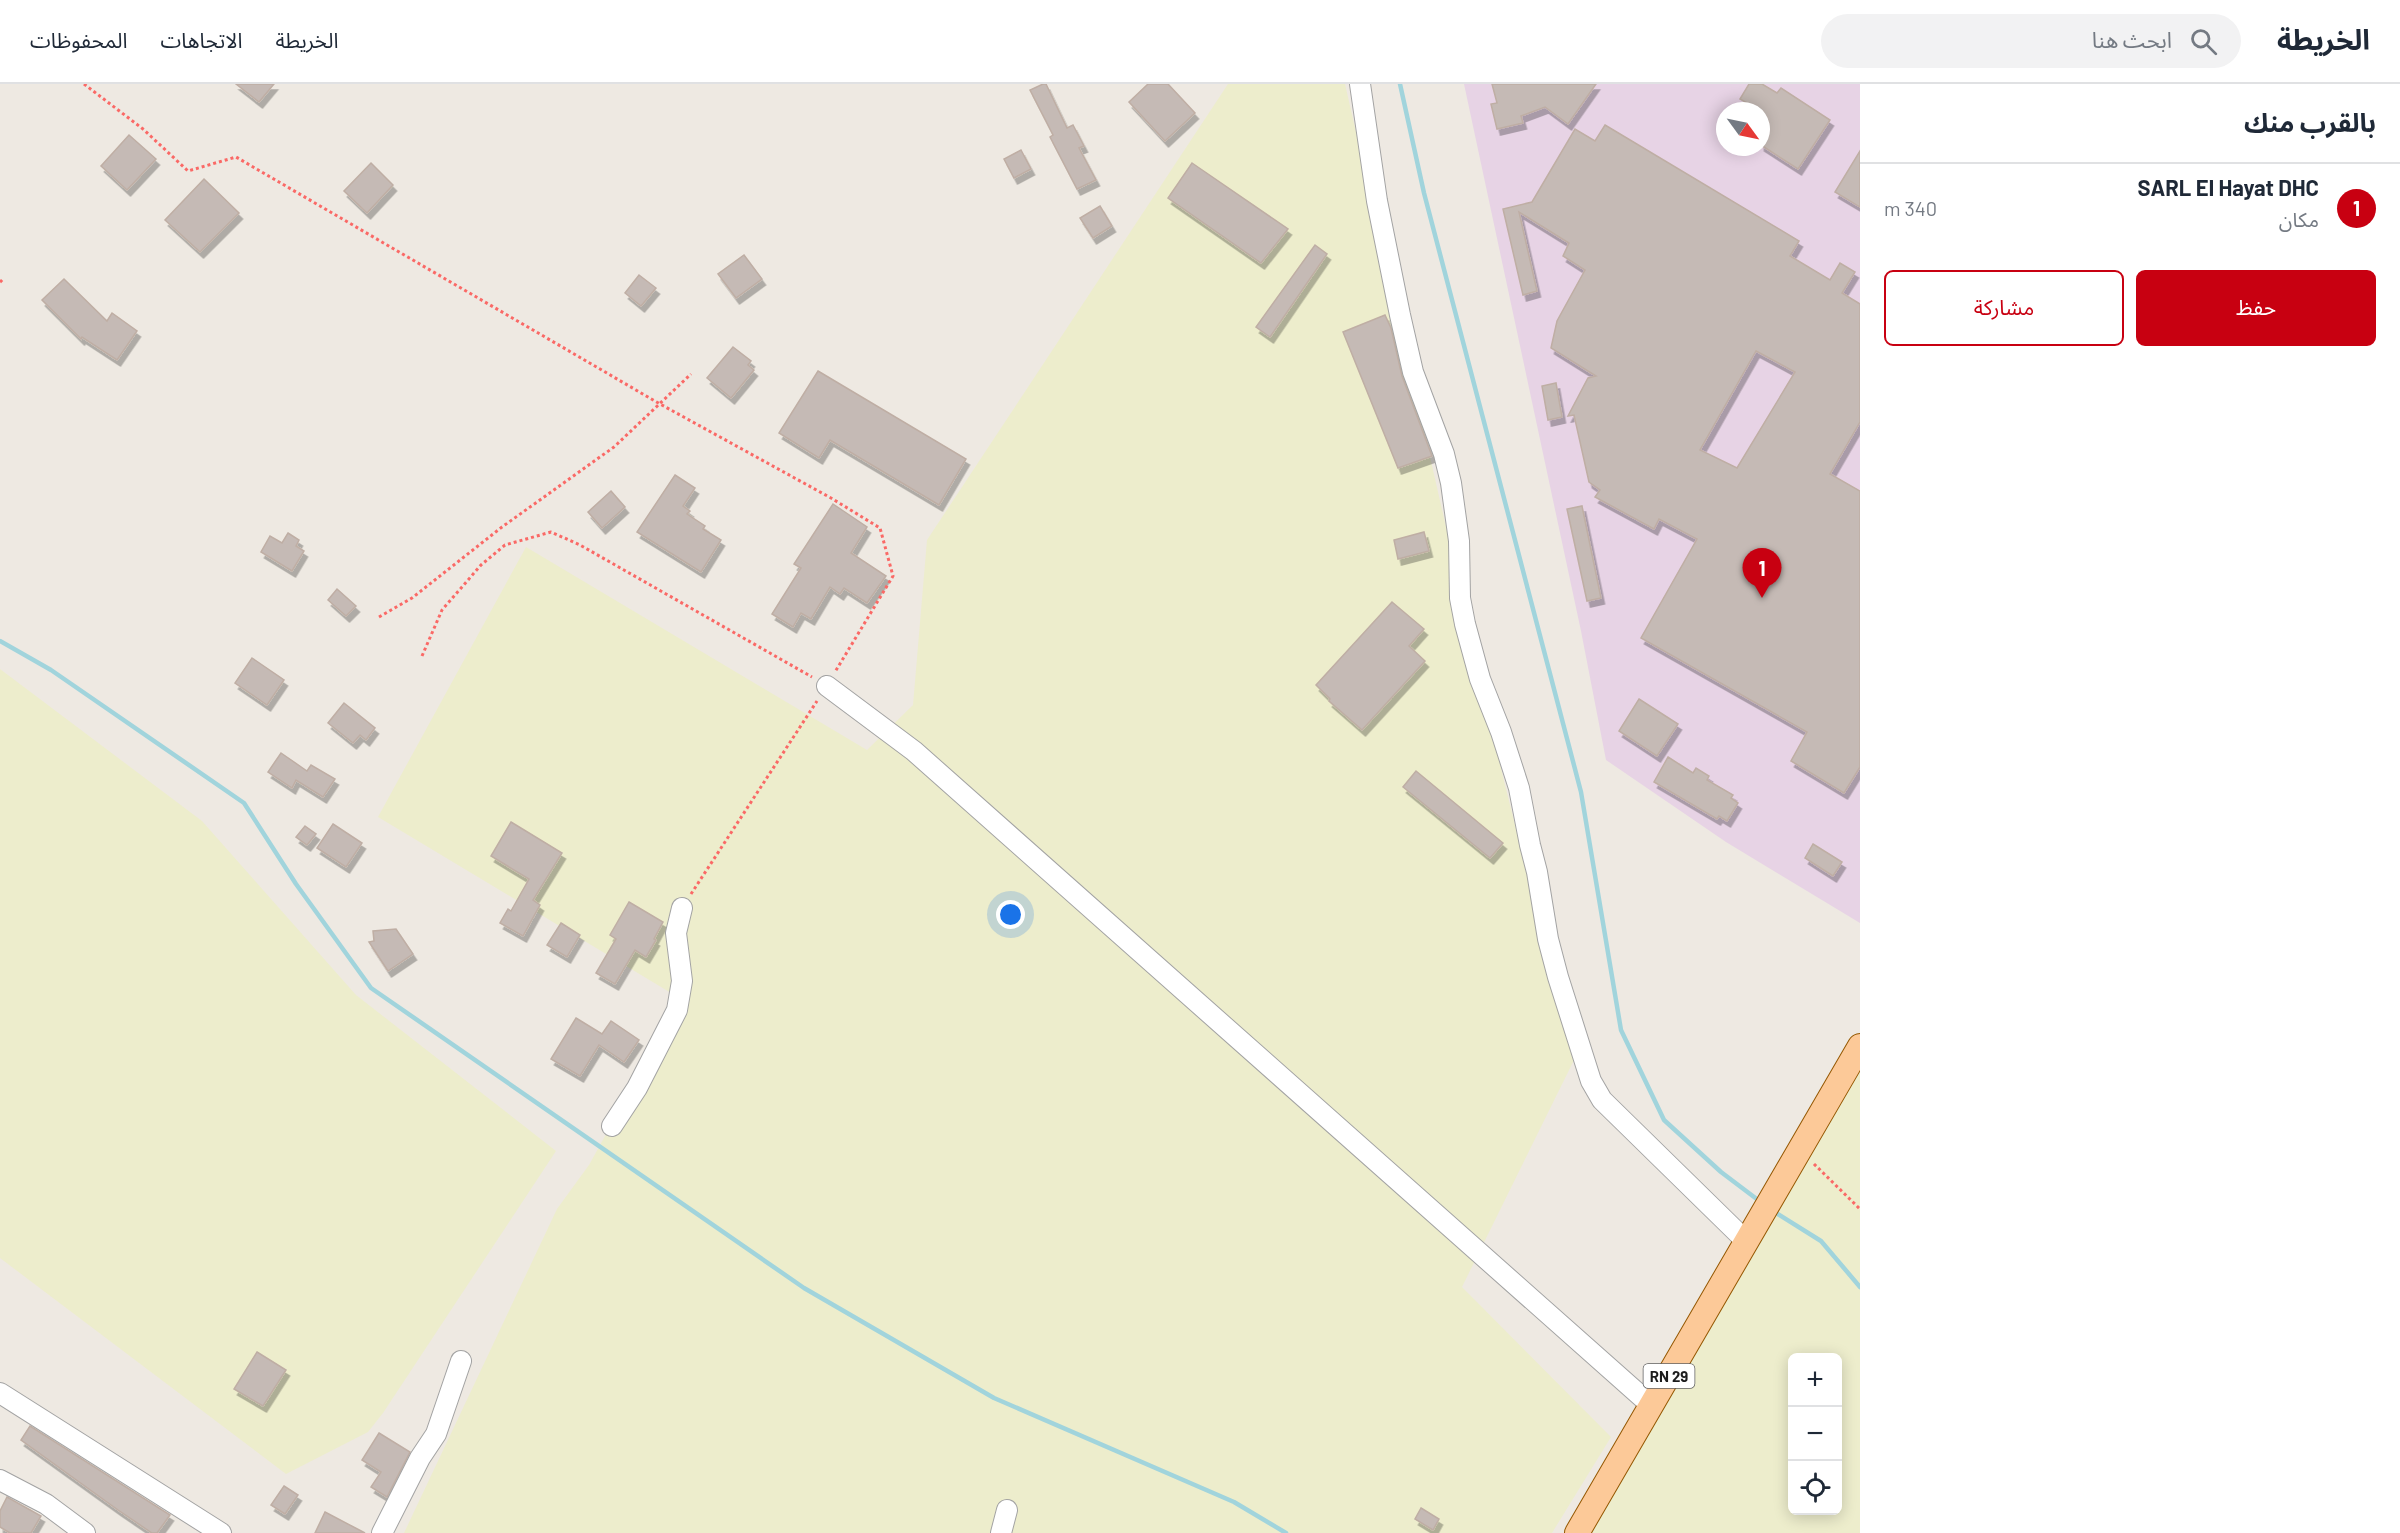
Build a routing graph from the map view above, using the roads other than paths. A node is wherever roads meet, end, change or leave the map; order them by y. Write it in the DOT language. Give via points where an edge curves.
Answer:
graph roads {
  1 [pos="1360,84"];
  2 [pos="826,686"];
  3 [pos="682,908"];
  4 [pos="1860,1046"];
  5 [pos="612,1126"];
  6 [pos="1747,1242"];
  7 [pos="461,1361"];
  8 [pos="0,1394"];
  9 [pos="1652,1406"];
  10 [pos="0,1480"];
  11 [pos="1007,1509"];
  12 [pos="85,1533"];
  13 [pos="221,1533"];
  14 [pos="382,1533"];
  15 [pos="1000,1533"];
  16 [pos="1577,1533"];
  1 -- 6 [label="street" via="1377,201 1400,315 1413,372 1444,454 1450,483 1465,624 1519,788 1548,939 1583,1059 1602,1100"];
  2 -- 9 [label="street" via="914,750"];
  3 -- 5 [label="street" via="676,933 682,981 677,1010 637,1088"];
  4 -- 6 [label="main road, RN 29"];
  6 -- 9 [label="main road, RN 29"];
  7 -- 14 [label="street" via="436,1434"];
  8 -- 13 [label="street"];
  9 -- 16 [label="main road, RN 29"];
  10 -- 12 [label="street" via="46,1504"];
  11 -- 15 [label="street"];
}
